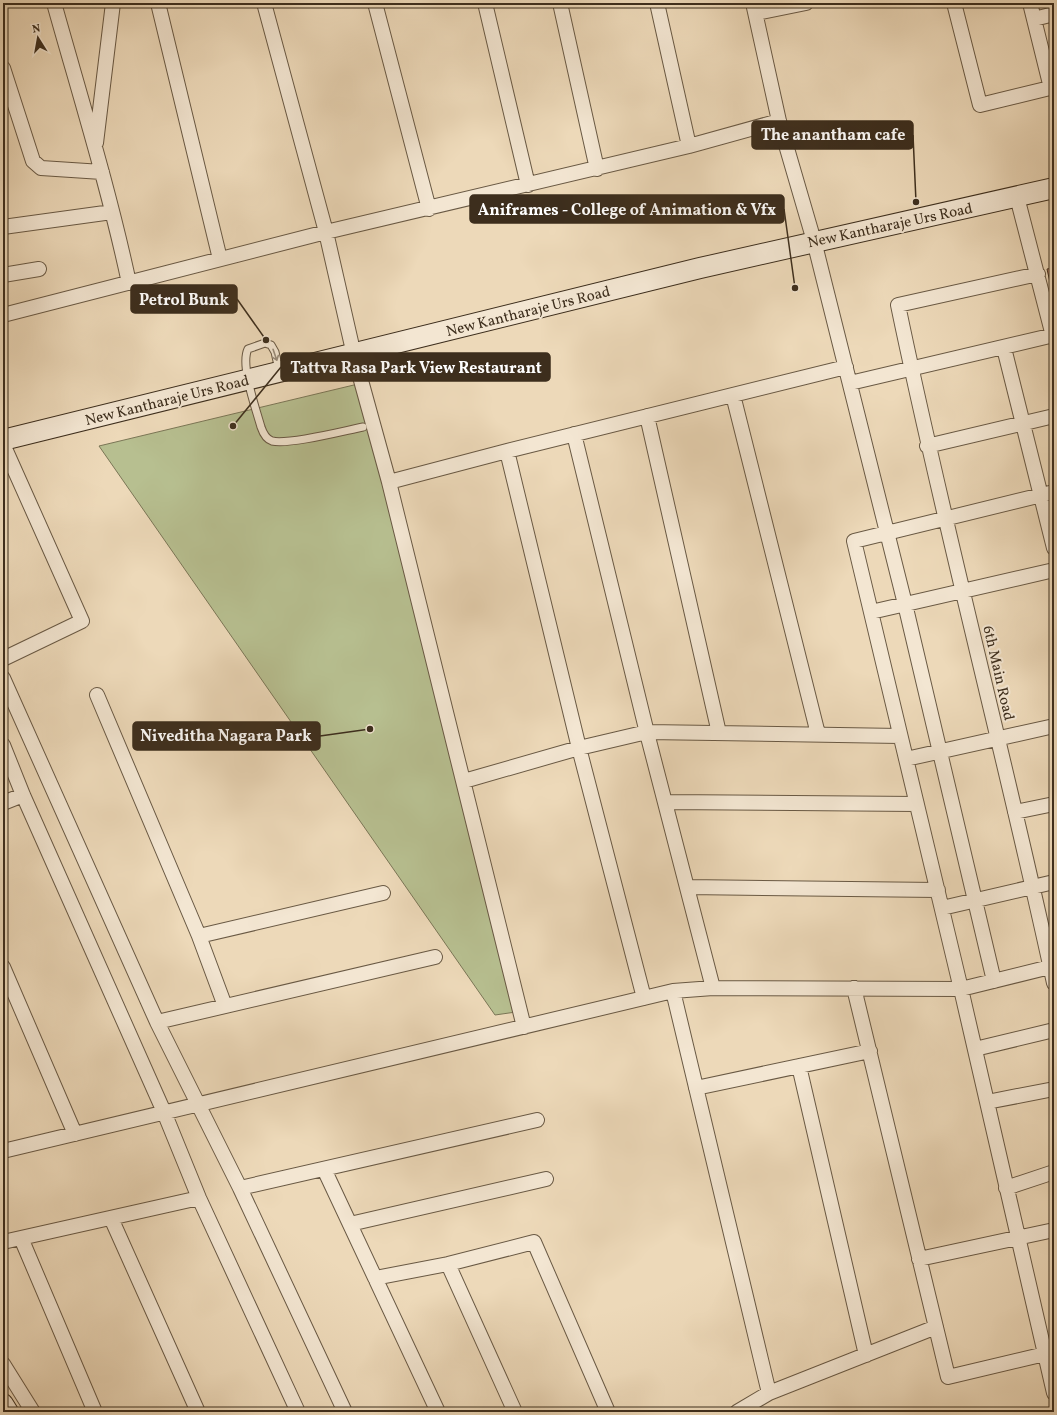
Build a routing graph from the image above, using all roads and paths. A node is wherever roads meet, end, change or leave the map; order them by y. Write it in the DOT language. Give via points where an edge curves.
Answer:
graph roads {
  1 [pos="54,3"];
  2 [pos="113,3"];
  3 [pos="158,3"];
  4 [pos="264,3"];
  5 [pos="375,3"];
  6 [pos="485,3"];
  7 [pos="560,3"];
  8 [pos="656,3"];
  9 [pos="806,3"];
  10 [pos="954,3"];
  11 [pos="1030,3"];
  12 [pos="755,8"];
  13 [pos="1054,14"];
  14 [pos="1034,19"];
  15 [pos="3,68"];
  16 [pos="1052,88"];
  17 [pos="780,121"];
  18 [pos="689,146"];
  19 [pos="96,150"];
  20 [pos="597,169"];
  21 [pos="102,172"];
  22 [pos="528,185"];
  23 [pos="1054,188"];
  24 [pos="1017,197"];
  25 [pos="429,209"];
  26 [pos="112,212"];
  27 [pos="3,228"];
  28 [pos="326,232"];
  29 [pos="814,241"];
  30 [pos="220,259"];
  31 [pos="39,269"];
  32 [pos="1038,274"];
  33 [pos="3,275"];
  34 [pos="128,283"];
  35 [pos="3,315"];
  36 [pos="1053,336"];
  37 [pos="1004,348"];
  38 [pos="354,355"];
  39 [pos="846,366"];
  40 [pos="911,370"];
  41 [pos="280,372"];
  42 [pos="249,380"];
  43 [pos="850,383"];
  44 [pos="733,395"];
  45 [pos="646,416"];
  46 [pos="1054,416"];
  47 [pos="1023,423"];
  48 [pos="362,427"];
  49 [pos="574,434"];
  50 [pos="3,440"];
  51 [pos="3,444"];
  52 [pos="927,446"];
  53 [pos="507,451"];
  54 [pos="388,482"];
  55 [pos="1047,494"];
  56 [pos="945,519"];
  57 [pos="887,533"];
  58 [pos="1054,548"];
  59 [pos="1054,570"];
  60 [pos="962,592"];
  61 [pos="905,604"];
  62 [pos="870,612"];
  63 [pos="3,659"];
  64 [pos="3,678"];
  65 [pos="96,695"];
  66 [pos="1054,726"];
  67 [pos="647,732"];
  68 [pos="719,733"];
  69 [pos="818,734"];
  70 [pos="900,736"];
  71 [pos="998,739"];
  72 [pos="3,745"];
  73 [pos="579,748"];
  74 [pos="940,752"];
  75 [pos="906,759"];
  76 [pos="464,780"];
  77 [pos="23,795"];
  78 [pos="665,802"];
  79 [pos="3,803"];
  80 [pos="917,804"];
  81 [pos="1054,804"];
  82 [pos="1015,812"];
  83 [pos="1054,882"];
  84 [pos="687,887"];
  85 [pos="1033,887"];
  86 [pos="938,890"];
  87 [pos="383,893"];
  88 [pos="976,900"];
  89 [pos="942,908"];
  90 [pos="199,936"];
  91 [pos="435,957"];
  92 [pos="1052,966"];
  93 [pos="3,968"];
  94 [pos="994,980"];
  95 [pos="1054,983"];
  96 [pos="713,988"];
  97 [pos="854,988"];
  98 [pos="962,989"];
  99 [pos="673,991"];
  100 [pos="644,998"];
  101 [pos="225,1006"];
  102 [pos="157,1022"];
  103 [pos="524,1027"];
  104 [pos="1054,1030"];
  105 [pos="975,1049"];
  106 [pos="870,1051"];
  107 [pos="799,1066"];
  108 [pos="696,1088"];
  109 [pos="1054,1089"];
  110 [pos="987,1102"];
  111 [pos="198,1105"];
  112 [pos="164,1112"];
  113 [pos="537,1120"];
  114 [pos="75,1134"];
  115 [pos="3,1151"];
  116 [pos="324,1169"];
  117 [pos="1054,1172"];
  118 [pos="546,1179"];
  119 [pos="240,1188"];
  120 [pos="1006,1188"];
  121 [pos="199,1198"];
  122 [pos="111,1218"];
  123 [pos="350,1224"];
  124 [pos="1054,1230"];
  125 [pos="1017,1237"];
  126 [pos="21,1238"];
  127 [pos="3,1242"];
  128 [pos="919,1259"];
  129 [pos="448,1264"];
  130 [pos="374,1278"];
  131 [pos="936,1327"];
  132 [pos="1045,1354"];
  133 [pos="866,1355"];
  134 [pos="3,1364"];
  135 [pos="769,1393"];
  136 [pos="1054,1393"];
  137 [pos="3,1404"];
  138 [pos="8,1412"];
  139 [pos="33,1412"];
  140 [pos="95,1412"];
  141 [pos="198,1412"];
  142 [pos="298,1412"];
  143 [pos="345,1412"];
  144 [pos="438,1412"];
  145 [pos="515,1412"];
  146 [pos="608,1412"];
  147 [pos="737,1412"];
  1 -- 19 [label="street"];
  2 -- 19 [label="street"];
  3 -- 30 [label="street"];
  4 -- 28 [label="street"];
  5 -- 25 [label="street"];
  6 -- 22 [label="street"];
  7 -- 20 [label="street"];
  8 -- 18 [label="street"];
  9 -- 12 [label="street"];
  10 -- 16 [label="street" via="980,105"];
  11 -- 14 [label="street"];
  12 -- 17 [label="street"];
  13 -- 14 [label="street"];
  14 -- 16 [label="street"];
  15 -- 21 [label="street" via="33,161 41,168"];
  17 -- 18 [label="street"];
  17 -- 29 [label="street"];
  18 -- 20 [label="street"];
  19 -- 21 [label="street"];
  20 -- 22 [label="street"];
  21 -- 26 [label="street"];
  22 -- 25 [label="street"];
  23 -- 24 [label="main road, New Kantharaje Urs Road"];
  24 -- 29 [label="main road, New Kantharaje Urs Road"];
  24 -- 32 [label="street"];
  25 -- 28 [label="street"];
  26 -- 27 [label="street"];
  26 -- 34 [label="street"];
  28 -- 30 [label="street"];
  28 -- 38 [label="street"];
  29 -- 38 [label="main road, New Kantharaje Urs Road"];
  29 -- 39 [label="street"];
  30 -- 34 [label="street"];
  31 -- 33 [label="street"];
  32 -- 36 [label="street"];
  32 -- 40 [label="street, 6th Main Road" via="898,306"];
  34 -- 35 [label="street"];
  36 -- 37 [label="street"];
  37 -- 40 [label="street"];
  37 -- 47 [label="street"];
  38 -- 41 [label="main road, New Kantharaje Urs Road"];
  38 -- 54 [label="street"];
  39 -- 43 [label="street"];
  39 -- 44 [label="street"];
  40 -- 43 [label="street"];
  40 -- 52 [label="street, 6th Main Road"];
  41 -- 42 [label="main road, New Kantharaje Urs Road"];
  42 -- 41 [label="lane, one-way" via="245,356 248,349 256,345 271,345"];
  42 -- 48 [label="lane" via="261,427 265,436 272,441 290,441"];
  42 -- 50 [label="main road, New Kantharaje Urs Road"];
  43 -- 57 [label="street"];
  44 -- 45 [label="street"];
  44 -- 69 [label="street"];
  45 -- 49 [label="street"];
  45 -- 68 [label="street"];
  46 -- 47 [label="street"];
  47 -- 52 [label="street"];
  47 -- 55 [label="street"];
  49 -- 53 [label="street"];
  49 -- 67 [label="street"];
  51 -- 63 [label="street" via="82,621"];
  52 -- 56 [label="street, 6th Main Road"];
  53 -- 54 [label="street"];
  53 -- 73 [label="street"];
  54 -- 76 [label="street"];
  55 -- 56 [label="street"];
  55 -- 58 [label="street"];
  56 -- 57 [label="street"];
  56 -- 60 [label="street, 6th Main Road"];
  57 -- 61 [label="street"];
  57 -- 62 [label="street" via="854,541"];
  59 -- 60 [label="street"];
  60 -- 61 [label="street"];
  60 -- 71 [label="street, 6th Main Road"];
  61 -- 62 [label="street"];
  61 -- 74 [label="street"];
  62 -- 70 [label="street"];
  64 -- 102 [label="street"];
  65 -- 90 [label="street"];
  66 -- 71 [label="street"];
  67 -- 68 [label="street"];
  67 -- 73 [label="street"];
  67 -- 78 [label="street"];
  68 -- 69 [label="street"];
  69 -- 70 [label="street"];
  70 -- 75 [label="street"];
  71 -- 74 [label="street"];
  71 -- 82 [label="street, 6th Main Road"];
  72 -- 77 [label="street"];
  73 -- 76 [label="street"];
  73 -- 100 [label="street"];
  74 -- 75 [label="street"];
  74 -- 88 [label="street"];
  75 -- 80 [label="street"];
  76 -- 103 [label="street"];
  77 -- 79 [label="street"];
  77 -- 112 [label="street"];
  78 -- 80 [label="street"];
  78 -- 84 [label="street"];
  80 -- 86 [label="street"];
  81 -- 82 [label="street"];
  82 -- 85 [label="street, 6th Main Road"];
  83 -- 85 [label="street"];
  84 -- 86 [label="street"];
  84 -- 96 [label="street"];
  85 -- 88 [label="street"];
  85 -- 92 [label="street, 6th Main Road"];
  86 -- 89 [label="street"];
  87 -- 90 [label="street"];
  88 -- 89 [label="street"];
  88 -- 94 [label="street"];
  89 -- 98 [label="street"];
  90 -- 101 [label="street"];
  91 -- 101 [label="street"];
  92 -- 94 [label="street"];
  92 -- 95 [label="street, 6th Main Road"];
  93 -- 114 [label="street"];
  94 -- 98 [label="street"];
  96 -- 97 [label="street"];
  96 -- 99 [label="street"];
  97 -- 98 [label="street"];
  97 -- 106 [label="street"];
  98 -- 105 [label="street"];
  99 -- 100 [label="street"];
  99 -- 108 [label="street"];
  100 -- 103 [label="street"];
  101 -- 102 [label="street"];
  102 -- 111 [label="street"];
  103 -- 111 [label="street"];
  104 -- 105 [label="street"];
  105 -- 110 [label="street"];
  106 -- 107 [label="street"];
  106 -- 128 [label="street"];
  107 -- 108 [label="street"];
  107 -- 133 [label="street"];
  108 -- 135 [label="street"];
  109 -- 110 [label="street"];
  110 -- 120 [label="street"];
  111 -- 112 [label="street"];
  111 -- 119 [label="street"];
  112 -- 114 [label="street"];
  112 -- 121 [label="street"];
  113 -- 116 [label="street"];
  114 -- 115 [label="street"];
  116 -- 119 [label="street"];
  116 -- 123 [label="street"];
  117 -- 120 [label="street"];
  118 -- 123 [label="street"];
  119 -- 143 [label="street"];
  120 -- 125 [label="street"];
  121 -- 122 [label="street"];
  121 -- 142 [label="street"];
  122 -- 126 [label="street"];
  122 -- 141 [label="street"];
  123 -- 130 [label="street"];
  124 -- 125 [label="street"];
  125 -- 128 [label="street"];
  125 -- 132 [label="street"];
  126 -- 127 [label="street"];
  126 -- 140 [label="street"];
  128 -- 131 [label="street"];
  129 -- 130 [label="street"];
  129 -- 145 [label="street"];
  129 -- 146 [label="street" via="534,1242"];
  130 -- 144 [label="street"];
  131 -- 132 [label="street" via="948,1377"];
  131 -- 133 [label="street"];
  132 -- 136 [label="street"];
  133 -- 135 [label="street"];
  134 -- 139 [label="street"];
  135 -- 147 [label="street"];
  137 -- 138 [label="main road"];
}
